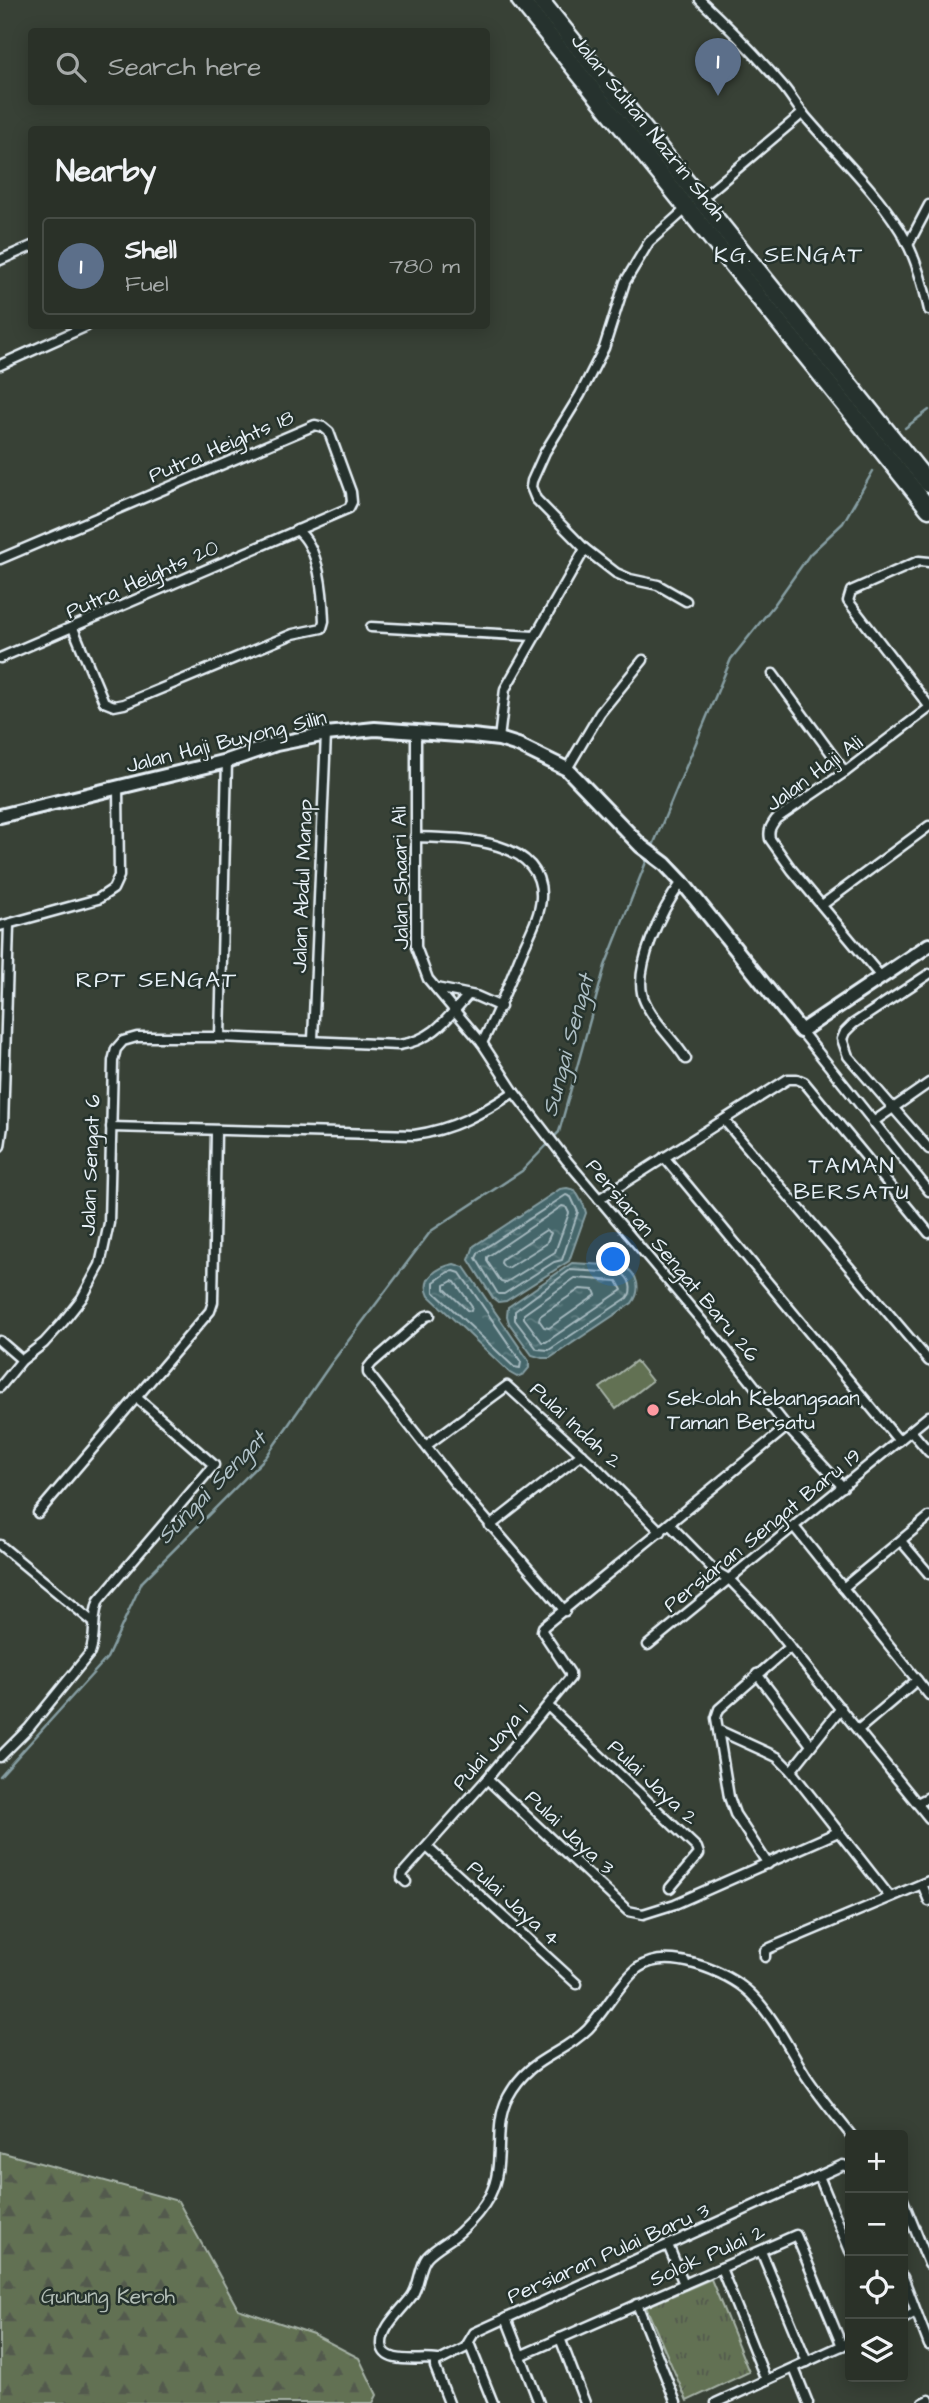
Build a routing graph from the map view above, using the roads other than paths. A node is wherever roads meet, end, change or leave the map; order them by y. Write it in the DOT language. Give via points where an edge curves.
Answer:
graph roads {
  1 [pos="520,0"];
  2 [pos="540,0"];
  3 [pos="700,0"];
  4 [pos="803,113"];
  5 [pos="701,199"];
  6 [pos="929,205"];
  7 [pos="687,208"];
  8 [pos="908,245"];
  9 [pos="28,248"];
  10 [pos="0,260"];
  11 [pos="929,310"];
  12 [pos="80,329"];
  13 [pos="0,365"];
  14 [pos="929,484"];
  15 [pos="927,504"];
  16 [pos="297,530"];
  17 [pos="584,549"];
  18 [pos="0,559"];
  19 [pos="929,562"];
  20 [pos="686,601"];
  21 [pos="371,627"];
  22 [pos="73,628"];
  23 [pos="534,636"];
  24 [pos="0,658"];
  25 [pos="643,660"];
  26 [pos="773,674"];
  27 [pos="929,707"];
  28 [pos="416,732"];
  29 [pos="326,734"];
  30 [pos="499,739"];
  31 [pos="227,761"];
  32 [pos="567,769"];
  33 [pos="845,772"];
  34 [pos="118,788"];
  35 [pos="0,817"];
  36 [pos="929,826"];
  37 [pos="415,837"];
  38 [pos="682,882"];
  39 [pos="822,905"];
  40 [pos="4,925"];
  41 [pos="929,945"];
  42 [pos="929,974"];
  43 [pos="882,978"];
  44 [pos="436,988"];
  45 [pos="468,995"];
  46 [pos="501,1007"];
  47 [pos="454,1012"];
  48 [pos="3,1027"];
  49 [pos="802,1031"];
  50 [pos="220,1037"];
  51 [pos="313,1040"];
  52 [pos="482,1043"];
  53 [pos="686,1059"];
  54 [pos="929,1083"];
  55 [pos="514,1092"];
  56 [pos="894,1108"];
  57 [pos="724,1120"];
  58 [pos="873,1122"];
  59 [pos="111,1128"];
  60 [pos="216,1132"];
  61 [pos="0,1146"];
  62 [pos="929,1149"];
  63 [pos="664,1157"];
  64 [pos="929,1191"];
  65 [pos="598,1199"];
  66 [pos="929,1233"];
  67 [pos="430,1315"];
  68 [pos="0,1341"];
  69 [pos="22,1360"];
  70 [pos="929,1361"];
  71 [pos="0,1387"];
  72 [pos="136,1397"];
  73 [pos="929,1416"];
  74 [pos="787,1427"];
  75 [pos="911,1431"];
  76 [pos="899,1441"];
  77 [pos="427,1445"];
  78 [pos="929,1452"];
  79 [pos="582,1454"];
  80 [pos="843,1487"];
  81 [pos="38,1513"];
  82 [pos="929,1517"];
  83 [pos="670,1525"];
  84 [pos="490,1526"];
  85 [pos="795,1528"];
  86 [pos="661,1532"];
  87 [pos="901,1541"];
  88 [pos="3,1548"];
  89 [pos="0,1559"];
  90 [pos="929,1574"];
  91 [pos="730,1580"];
  92 [pos="843,1588"];
  93 [pos="565,1611"];
  94 [pos="93,1622"];
  95 [pos="648,1645"];
  96 [pos="790,1647"];
  97 [pos="757,1674"];
  98 [pos="917,1680"];
  99 [pos="929,1695"];
  100 [pos="548,1706"];
  101 [pos="841,1708"];
  102 [pos="718,1730"];
  103 [pos="858,1730"];
  104 [pos="811,1745"];
  105 [pos="0,1757"];
  106 [pos="791,1771"];
  107 [pos="487,1779"];
  108 [pos="929,1797"];
  109 [pos="917,1802"];
  110 [pos="929,1818"];
  111 [pos="838,1832"];
  112 [pos="427,1847"];
  113 [pos="768,1864"];
  114 [pos="406,1882"];
  115 [pos="925,1882"];
  116 [pos="670,1888"];
  117 [pos="890,1897"];
  118 [pos="929,1901"];
  119 [pos="765,1956"];
  120 [pos="577,1984"];
  121 [pos="847,2130"];
  122 [pos="845,2167"];
  123 [pos="819,2176"];
  124 [pos="908,2212"];
  125 [pos="845,2239"];
  126 [pos="668,2245"];
  127 [pos="761,2250"];
  128 [pos="929,2264"];
  129 [pos="721,2268"];
  130 [pos="684,2284"];
  131 [pos="908,2290"];
  132 [pos="638,2304"];
  133 [pos="916,2312"];
  134 [pos="908,2316"];
  135 [pos="506,2318"];
  136 [pos="560,2338"];
  137 [pos="845,2342"];
  138 [pos="469,2343"];
  139 [pos="845,2344"];
  140 [pos="929,2344"];
  141 [pos="520,2356"];
  142 [pos="437,2360"];
  143 [pos="807,2362"];
  144 [pos="794,2368"];
  145 [pos="766,2380"];
  146 [pos="929,2400"];
  147 [pos="449,2403"];
  148 [pos="493,2403"];
  149 [pos="539,2403"];
  150 [pos="585,2403"];
  151 [pos="676,2403"];
  152 [pos="716,2403"];
  153 [pos="808,2403"];
  154 [pos="923,2403"];
  1 -- 7 [label="highway, Jalan Sultan Nazrin Shah"];
  2 -- 5 [label="highway, Jalan Sultan Nazrin Shah"];
  3 -- 4 [label="street"];
  4 -- 5 [label="street"];
  4 -- 8 [label="street" via="868,186"];
  5 -- 14 [label="highway, Jalan Sultan Nazrin Shah"];
  6 -- 8 [label="street"];
  7 -- 15 [label="highway, Jalan Sultan Nazrin Shah"];
  7 -- 17 [label="street" via="649,242 625,282 604,348 532,481 536,499"];
  8 -- 11 [label="street"];
  9 -- 10 [label="street"];
  12 -- 13 [label="street"];
  16 -- 18 [label="street, Putra Heights 18" via="349,508 352,502 329,432 315,425"];
  16 -- 22 [label="street, Putra Heights 20"];
  16 -- 22 [label="street" via="306,539 320,572 322,628 293,634 114,706 104,702"];
  17 -- 20 [label="street" via="616,573 658,585"];
  17 -- 23 [label="street"];
  19 -- 27 [label="street, Jalan Haji Ali" via="907,566 848,596"];
  21 -- 23 [label="street"];
  22 -- 24 [label="street, Putra Heights 20"];
  23 -- 30 [label="street" via="505,689"];
  25 -- 32 [label="street" via="600,713"];
  26 -- 33 [label="street"];
  27 -- 33 [label="street, Jalan Haji Ali"];
  28 -- 29 [label="street, Jalan Haji Buyong Silin" via="375,729"];
  28 -- 30 [label="street, Jalan Haji Buyong Silin"];
  28 -- 37 [label="street, Jalan Shaari Ali"];
  29 -- 31 [label="street, Jalan Haji Buyong Silin" via="276,744"];
  29 -- 51 [label="street, Jalan Abdul Manap"];
  30 -- 32 [label="street, Jalan Haji Buyong Silin"];
  31 -- 34 [label="street, Jalan Haji Buyong Silin"];
  31 -- 50 [label="street"];
  32 -- 38 [label="street, Jalan Haji Buyong Silin"];
  33 -- 39 [label="street, Jalan Haji Ali" via="770,826 770,839"];
  34 -- 35 [label="street, Jalan Haji Buyong Silin"];
  34 -- 40 [label="street" via="119,876 113,889 98,899"];
  36 -- 39 [label="street"];
  37 -- 44 [label="street, Jalan Shaari Ali" via="416,947"];
  37 -- 46 [label="street" via="495,844 512,851 535,873 541,897 538,910"];
  38 -- 49 [label="street, Jalan Haji Buyong Silin"];
  38 -- 53 [label="street" via="654,932 640,989 645,1003"];
  39 -- 43 [label="street, Jalan Haji Ali"];
  40 -- 48 [label="street"];
  41 -- 43 [label="street"];
  42 -- 56 [label="street" via="853,1024 842,1040 849,1056"];
  43 -- 49 [label="street"];
  44 -- 45 [label="street"];
  44 -- 47 [label="street, Jalan Shaari Ali"];
  45 -- 46 [label="street"];
  45 -- 47 [label="street"];
  46 -- 52 [label="street"];
  47 -- 51 [label="street" via="433,1033 408,1043"];
  47 -- 52 [label="street, Jalan Shaari Ali"];
  48 -- 61 [label="street"];
  49 -- 58 [label="street"];
  50 -- 51 [label="street"];
  50 -- 59 [label="street, Jalan Sengat 6" via="123,1041 113,1061"];
  52 -- 55 [label="street, Jalan Shaari Ali"];
  54 -- 56 [label="street"];
  55 -- 60 [label="street" via="437,1132"];
  55 -- 65 [label="street, Persiaran Sengat Baru 26"];
  56 -- 58 [label="street"];
  56 -- 62 [label="street"];
  57 -- 63 [label="street"];
  57 -- 66 [label="street" via="788,1079 804,1082"];
  57 -- 70 [label="street"];
  58 -- 64 [label="street"];
  59 -- 60 [label="street"];
  59 -- 69 [label="street, Jalan Sengat 6" via="109,1223 100,1265 63,1322"];
  60 -- 72 [label="street" via="213,1303"];
  63 -- 65 [label="street"];
  63 -- 76 [label="street"];
  65 -- 74 [label="street, Persiaran Sengat Baru 26"];
  67 -- 77 [label="street" via="368,1368 394,1408"];
  68 -- 69 [label="street"];
  69 -- 71 [label="street, Jalan Sengat 6"];
  72 -- 81 [label="street"];
  72 -- 94 [label="street" via="214,1465 99,1600"];
  73 -- 75 [label="street, Persiaran Sengat Baru 19"];
  74 -- 80 [label="street, Persiaran Sengat Baru 26"];
  74 -- 83 [label="street"];
  75 -- 76 [label="street, Persiaran Sengat Baru 19"];
  75 -- 78 [label="street"];
  76 -- 80 [label="street, Persiaran Sengat Baru 19"];
  77 -- 79 [label="street, Pulai Indah 2" via="507,1386"];
  77 -- 84 [label="street"];
  79 -- 84 [label="street"];
  79 -- 86 [label="street, Pulai Indah 2"];
  80 -- 85 [label="street, Persiaran Sengat Baru 19"];
  82 -- 87 [label="street"];
  83 -- 86 [label="street"];
  83 -- 91 [label="street" via="715,1571"];
  84 -- 93 [label="street"];
  85 -- 91 [label="street, Persiaran Sengat Baru 19"];
  85 -- 92 [label="street"];
  86 -- 93 [label="street"];
  87 -- 90 [label="street"];
  87 -- 92 [label="street"];
  88 -- 89 [label="street"];
  88 -- 94 [label="street"];
  91 -- 95 [label="street, Persiaran Sengat Baru 19"];
  91 -- 96 [label="street"];
  92 -- 98 [label="street"];
  93 -- 100 [label="street, Pulai Jaya 1" via="542,1628 570,1675"];
  94 -- 105 [label="street" via="90,1653"];
  96 -- 97 [label="street"];
  96 -- 101 [label="street"];
  97 -- 102 [label="street" via="719,1709"];
  97 -- 104 [label="street"];
  98 -- 99 [label="street"];
  98 -- 103 [label="street"];
  100 -- 107 [label="street, Pulai Jaya 1"];
  100 -- 116 [label="street, Pulai Jaya 2" via="697,1848 699,1854"];
  101 -- 103 [label="street"];
  101 -- 104 [label="street"];
  102 -- 106 [label="street" via="777,1757"];
  102 -- 113 [label="street" via="735,1814"];
  103 -- 109 [label="street"];
  104 -- 106 [label="street"];
  106 -- 111 [label="street"];
  107 -- 112 [label="street, Pulai Jaya 1"];
  107 -- 113 [label="street, Pulai Jaya 3" via="628,1911 643,1914 675,1904"];
  108 -- 109 [label="street"];
  109 -- 110 [label="street"];
  111 -- 113 [label="street"];
  111 -- 117 [label="street"];
  112 -- 114 [label="street, Pulai Jaya 1" via="404,1873"];
  112 -- 120 [label="street, Pulai Jaya 4"];
  115 -- 117 [label="street"];
  115 -- 118 [label="street"];
  117 -- 119 [label="street" via="770,1948"];
  121 -- 142 [label="street" via="808,2080 764,2009 739,1984 705,1967 678,1961 656,1959 638,1968 586,2031 531,2067 518,2081 498,2128 491,2193 461,2232 429,2255 413,2295 383,2336 383,2350 396,2360"];
  122 -- 123 [label="street, Persiaran Pulai Baru 3"];
  123 -- 125 [label="street"];
  123 -- 126 [label="street, Persiaran Pulai Baru 3"];
  124 -- 128 [label="street"];
  126 -- 130 [label="street"];
  126 -- 135 [label="street, Persiaran Pulai Baru 3"];
  127 -- 129 [label="street, Solok Pulai 2"];
  127 -- 137 [label="street, Solok Pulai 2" via="798,2235"];
  127 -- 143 [label="street"];
  129 -- 130 [label="street, Solok Pulai 2"];
  129 -- 145 [label="street"];
  130 -- 132 [label="street, Solok Pulai 2"];
  131 -- 133 [label="street"];
  132 -- 136 [label="street, Solok Pulai 2"];
  132 -- 151 [label="street"];
  133 -- 134 [label="street"];
  133 -- 140 [label="street"];
  135 -- 138 [label="street, Persiaran Pulai Baru 3" via="474,2333"];
  135 -- 141 [label="street"];
  136 -- 141 [label="street, Solok Pulai 2"];
  136 -- 150 [label="street"];
  138 -- 142 [label="street, Persiaran Pulai Baru 3"];
  138 -- 148 [label="street"];
  139 -- 143 [label="street"];
  141 -- 149 [label="street"];
  142 -- 147 [label="street" via="435,2367"];
  143 -- 144 [label="street"];
  144 -- 145 [label="street"];
  144 -- 153 [label="street"];
  145 -- 152 [label="street"];
  146 -- 154 [label="street"];
}
